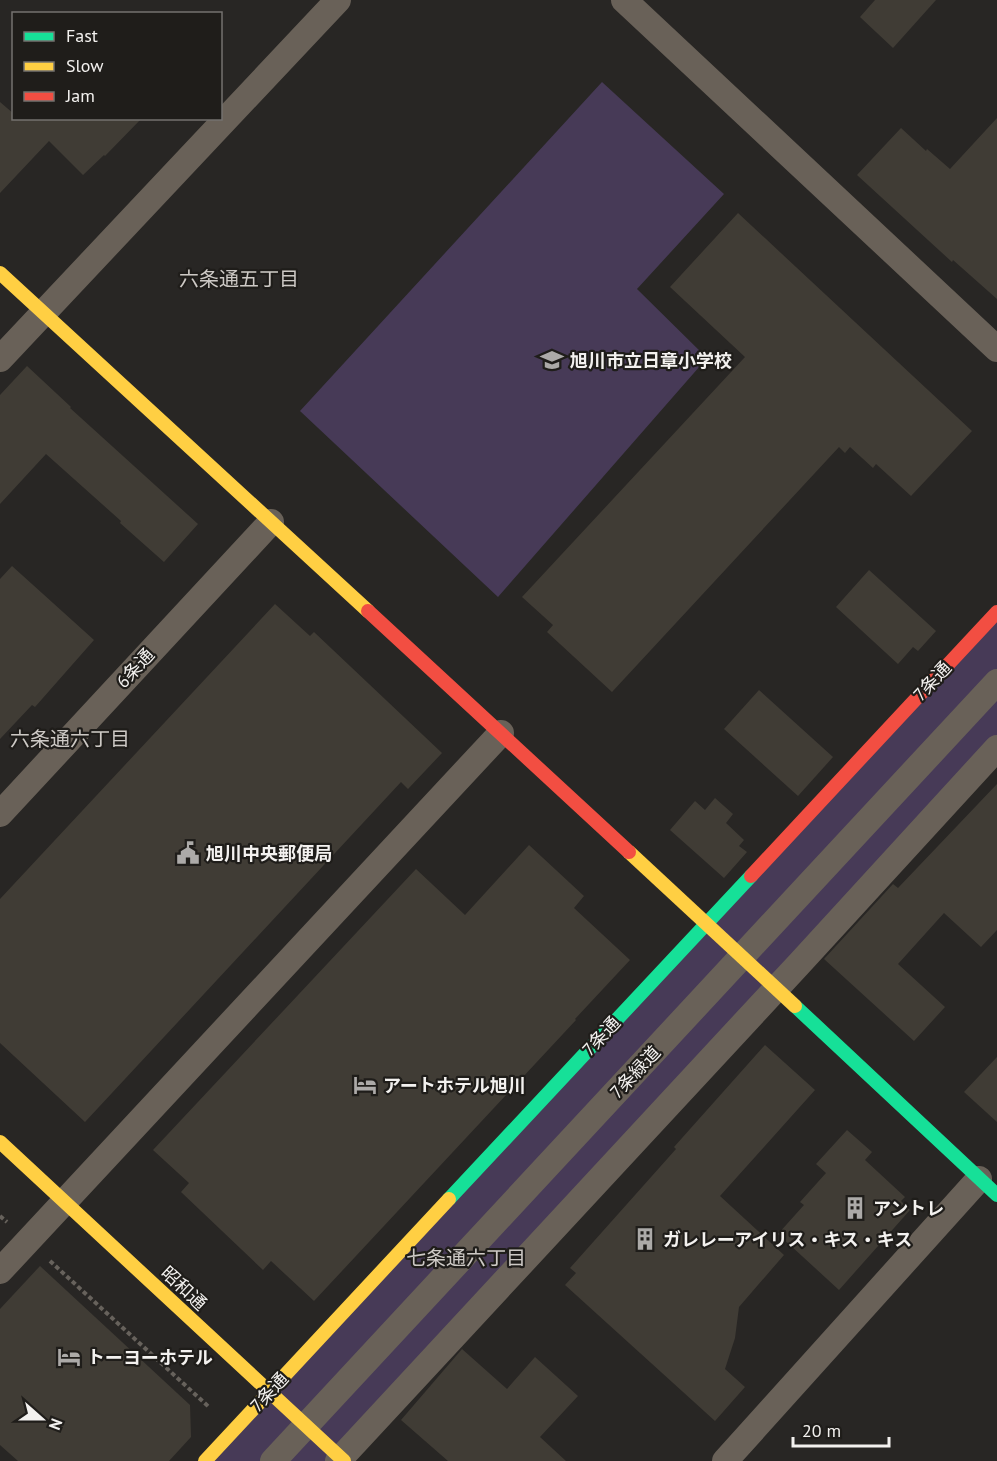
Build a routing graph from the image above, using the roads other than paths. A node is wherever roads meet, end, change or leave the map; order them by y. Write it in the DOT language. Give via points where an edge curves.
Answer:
graph roads {
  1 [pos="338,0"];
  2 [pos="624,0"];
  3 [pos="0,273"];
  4 [pos="43,312"];
  5 [pos="997,349"];
  6 [pos="0,359"];
  7 [pos="271,522"];
  8 [pos="997,612"];
  9 [pos="997,682"];
  10 [pos="501,733"];
  11 [pos="997,748"];
  12 [pos="0,814"];
  13 [pos="706,923"];
  14 [pos="741,957"];
  15 [pos="776,988"];
  16 [pos="0,1142"];
  17 [pos="988,1187"];
  18 [pos="64,1201"];
  19 [pos="0,1271"];
  20 [pos="270,1392"];
  21 [pos="306,1425"];
  22 [pos="341,1460"];
  23 [pos="205,1461"];
  24 [pos="273,1461"];
  25 [pos="725,1461"];
  1 -- 4 [label="street"];
  2 -- 5 [label="street"];
  3 -- 4 [label="main road"];
  4 -- 6 [label="street"];
  4 -- 7 [label="main road"];
  7 -- 10 [label="main road"];
  7 -- 12 [label="street, 6条通"];
  8 -- 13 [label="main road, 7条通"];
  9 -- 14 [label="street, 7条緑道"];
  10 -- 13 [label="main road"];
  10 -- 18 [label="street"];
  11 -- 15 [label="street"];
  13 -- 14 [label="main road"];
  13 -- 20 [label="main road, 7条通"];
  14 -- 15 [label="main road"];
  14 -- 21 [label="street, 7条緑道"];
  15 -- 17 [label="main road"];
  15 -- 22 [label="street"];
  16 -- 18 [label="main road, 昭和通"];
  17 -- 25 [label="street"];
  18 -- 19 [label="street"];
  18 -- 20 [label="main road, 昭和通"];
  20 -- 21 [label="main road, 昭和通"];
  20 -- 23 [label="main road, 7条通"];
  21 -- 22 [label="main road, 昭和通"];
  21 -- 24 [label="street, 7条緑道"];
}
